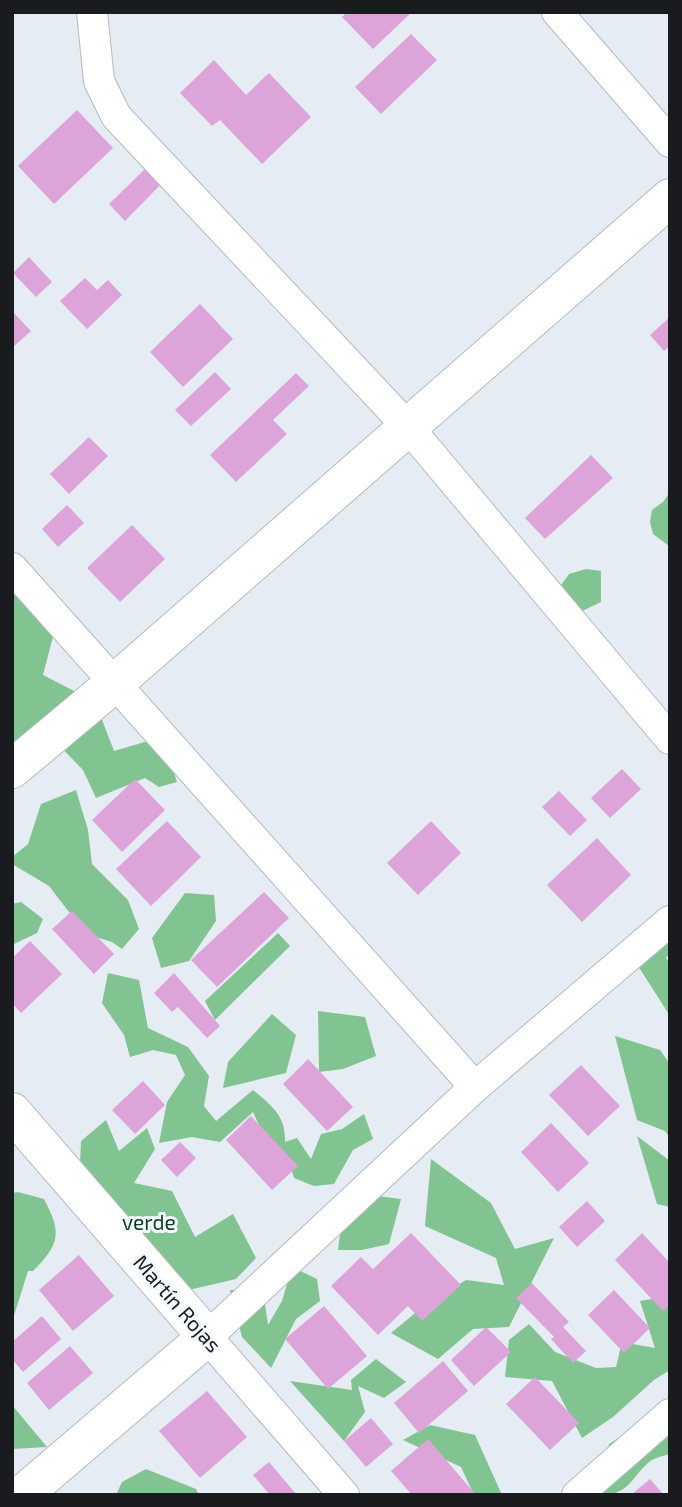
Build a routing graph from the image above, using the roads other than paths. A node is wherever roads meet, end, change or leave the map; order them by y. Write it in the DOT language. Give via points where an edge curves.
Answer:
graph roads {
  1 [pos="92,12"];
  2 [pos="557,12"];
  3 [pos="670,142"];
  4 [pos="670,198"];
  5 [pos="408,427"];
  6 [pos="12,568"];
  7 [pos="116,682"];
  8 [pos="670,739"];
  9 [pos="12,769"];
  10 [pos="670,921"];
  11 [pos="475,1087"];
  12 [pos="12,1112"];
  13 [pos="207,1337"];
  14 [pos="670,1414"];
  15 [pos="22,1495"];
  16 [pos="344,1495"];
  17 [pos="577,1495"];
  1 -- 5 [label="street" via="99,81 116,116"];
  2 -- 3 [label="street"];
  4 -- 5 [label="street"];
  5 -- 7 [label="street"];
  5 -- 8 [label="street"];
  6 -- 7 [label="street"];
  7 -- 9 [label="street"];
  7 -- 11 [label="street"];
  10 -- 11 [label="street"];
  11 -- 13 [label="street"];
  12 -- 13 [label="street, Martín Rojas"];
  13 -- 15 [label="street"];
  13 -- 16 [label="street, Martín Rojas"];
  14 -- 17 [label="street"];
}
